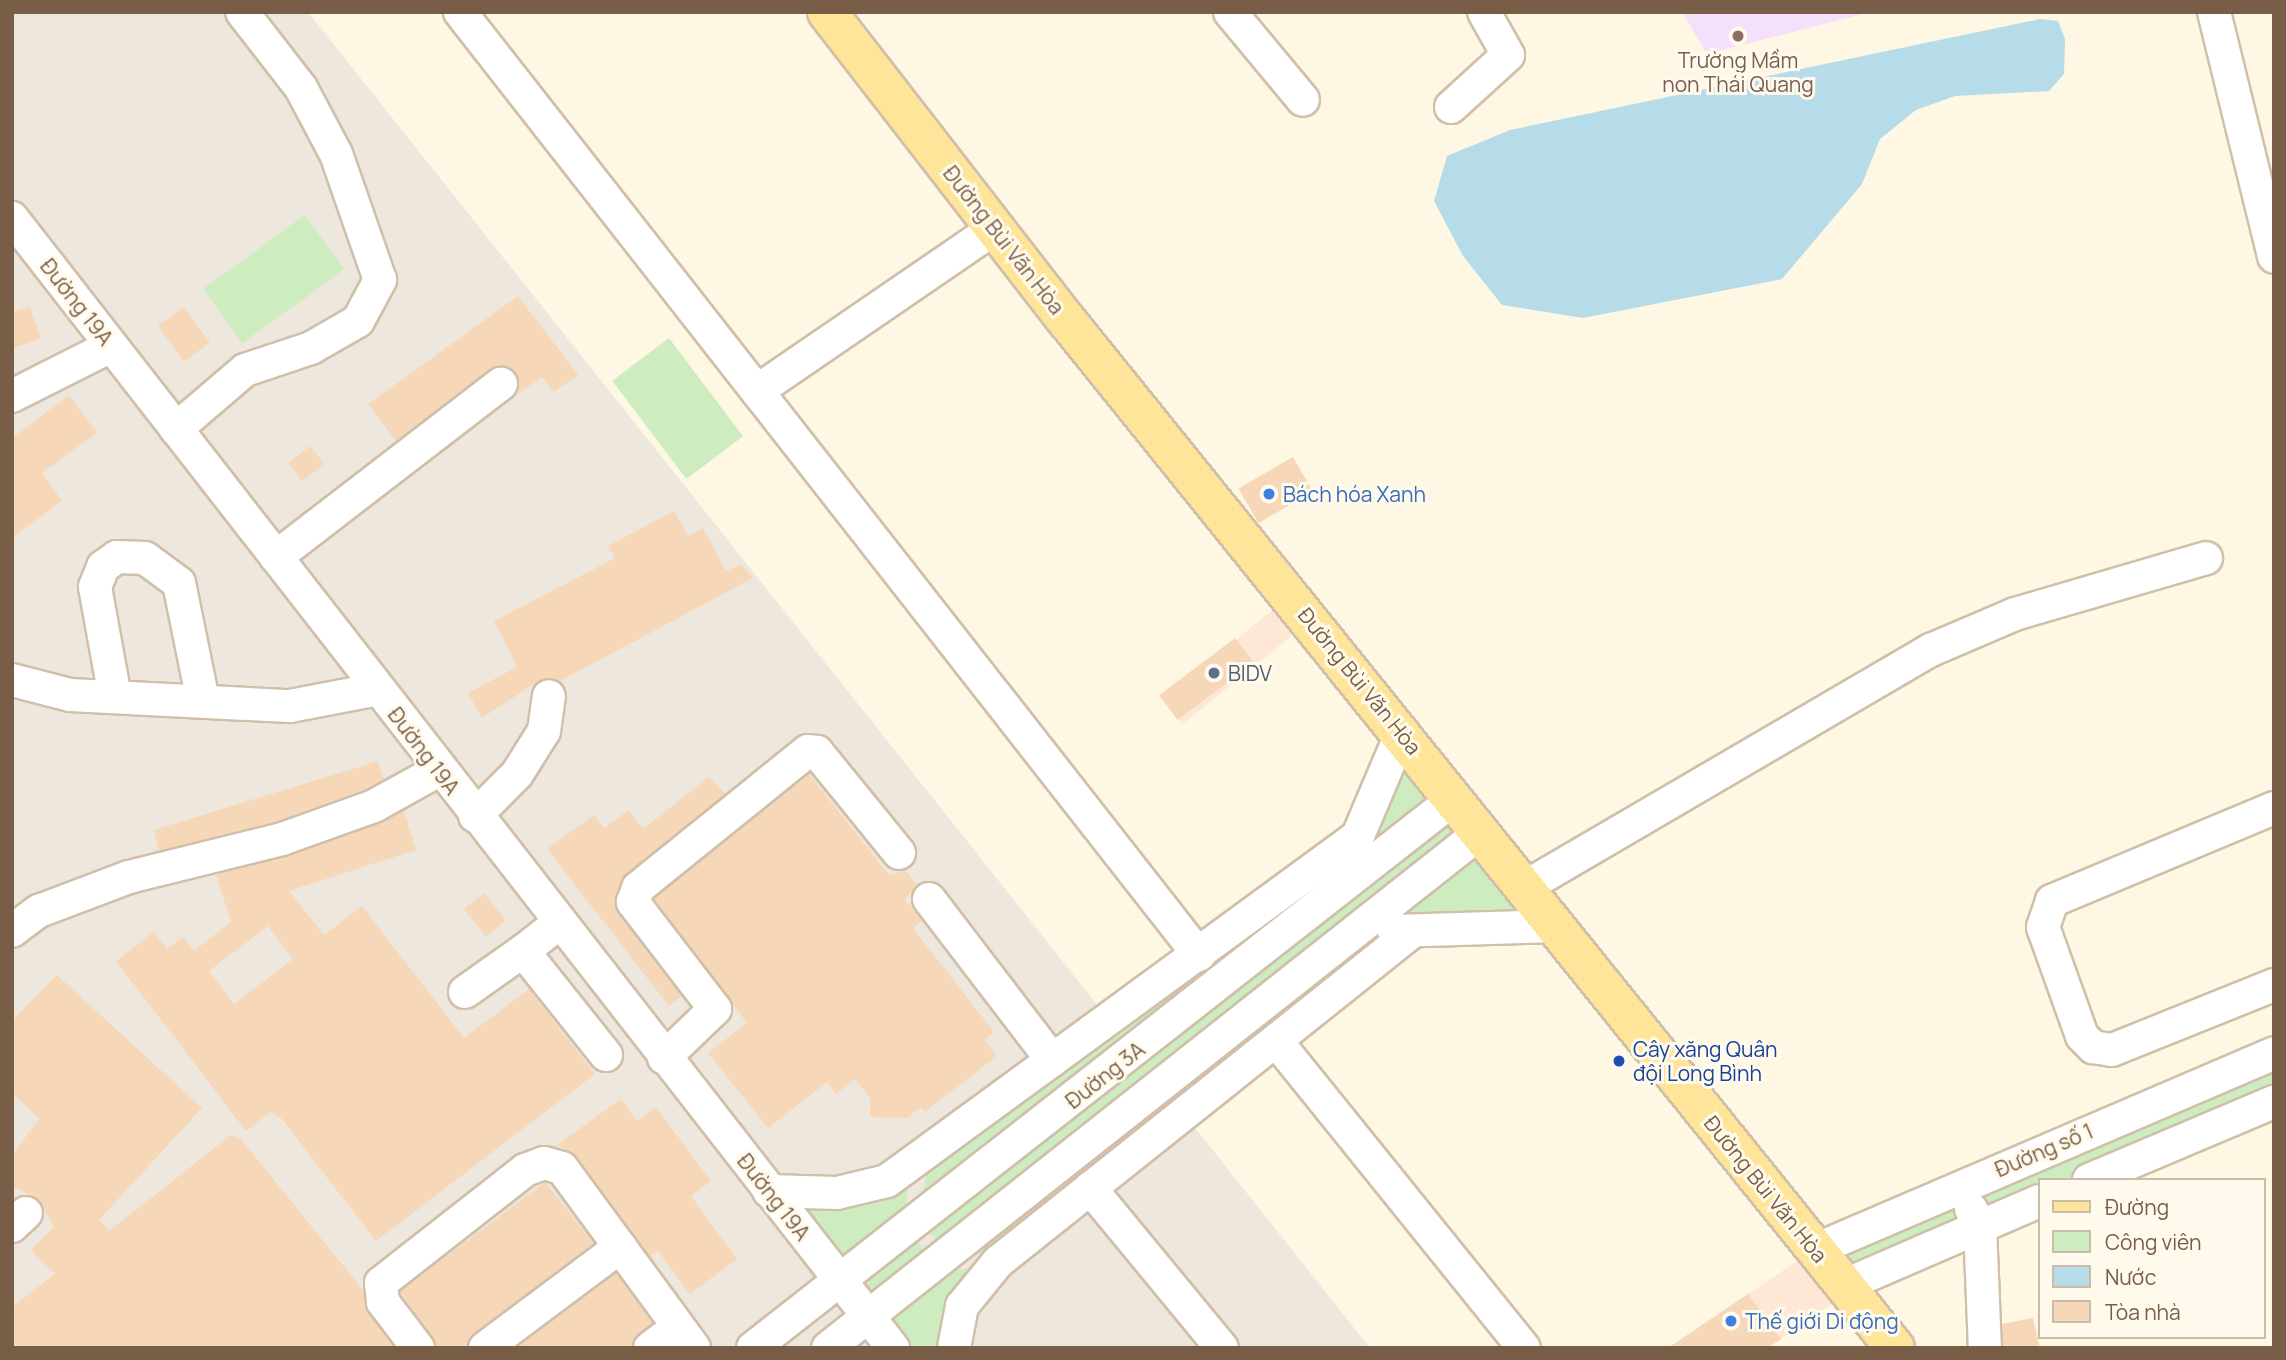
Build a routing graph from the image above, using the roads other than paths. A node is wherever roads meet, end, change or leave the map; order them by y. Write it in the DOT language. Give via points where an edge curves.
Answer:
graph roads {
  1 [pos="243,12"];
  2 [pos="460,12"];
  3 [pos="827,12"];
  4 [pos="1230,12"];
  5 [pos="1484,12"];
  6 [pos="2214,12"];
  7 [pos="1303,100"];
  8 [pos="1451,107"];
  9 [pos="12,218"];
  10 [pos="995,228"];
  11 [pos="2274,257"];
  12 [pos="111,346"];
  13 [pos="501,384"];
  14 [pos="757,391"];
  15 [pos="12,396"];
  16 [pos="176,429"];
  17 [pos="276,556"];
  18 [pos="2206,558"];
  19 [pos="12,680"];
  20 [pos="377,690"];
  21 [pos="549,696"];
  22 [pos="114,697"];
  23 [pos="203,701"];
  24 [pos="1402,732"];
  25 [pos="439,770"];
  26 [pos="1455,798"];
  27 [pos="2274,808"];
  28 [pos="475,816"];
  29 [pos="1481,832"];
  30 [pos="1357,837"];
  31 [pos="899,853"];
  32 [pos="1525,887"];
  33 [pos="929,899"];
  34 [pos="1331,900"];
  35 [pos="559,923"];
  36 [pos="1556,926"];
  37 [pos="1413,931"];
  38 [pos="12,932"];
  39 [pos="1358,932"];
  40 [pos="523,951"];
  41 [pos="1199,955"];
  42 [pos="2274,985"];
  43 [pos="465,992"];
  44 [pos="1277,1042"];
  45 [pos="2274,1053"];
  46 [pos="606,1055"];
  47 [pos="664,1058"];
  48 [pos="1052,1060"];
  49 [pos="2274,1102"];
  50 [pos="922,1157"];
  51 [pos="2094,1178"];
  52 [pos="1959,1185"];
  53 [pos="1090,1188"];
  54 [pos="769,1191"];
  55 [pos="2038,1201"];
  56 [pos="914,1225"];
  57 [pos="1980,1226"];
  58 [pos="620,1247"];
  59 [pos="1815,1250"];
  60 [pos="943,1261"];
  61 [pos="998,1262"];
  62 [pos="839,1281"];
  63 [pos="1843,1286"];
  64 [pos="871,1316"];
  65 [pos="686,1338"];
  66 [pos="418,1348"];
  67 [pos="485,1348"];
  68 [pos="650,1348"];
  69 [pos="753,1348"];
  70 [pos="828,1348"];
  71 [pos="893,1348"];
  72 [pos="954,1348"];
  73 [pos="1222,1348"];
  74 [pos="1524,1348"];
  75 [pos="1895,1348"];
  76 [pos="1985,1348"];
  1 -- 16 [label="street" via="301,88 336,154 380,280 358,321 311,348 246,370"];
  2 -- 14 [label="street"];
  3 -- 10 [label="main road, Đường Bùi Văn Hòa"];
  4 -- 7 [label="street"];
  5 -- 8 [label="street" via="1508,50 1506,59"];
  6 -- 11 [label="street"];
  9 -- 12 [label="street, Đường 19A"];
  10 -- 14 [label="street"];
  10 -- 24 [label="main road, Đường Bùi Văn Hòa"];
  12 -- 15 [label="street"];
  12 -- 16 [label="street, Đường 19A"];
  13 -- 17 [label="street"];
  14 -- 41 [label="street"];
  16 -- 17 [label="street, Đường 19A"];
  17 -- 20 [label="street, Đường 19A"];
  18 -- 32 [label="street" via="2015,614 1931,650"];
  19 -- 22 [label="street" via="34,691"];
  20 -- 23 [label="street" via="321,705"];
  20 -- 25 [label="street, Đường 19A"];
  21 -- 28 [label="street" via="544,731 517,775"];
  22 -- 23 [label="street"];
  22 -- 23 [label="street" via="95,587 103,567 117,557 145,558 179,583"];
  24 -- 26 [label="main road, Đường Bùi Văn Hòa"];
  24 -- 30 [label="street"];
  25 -- 28 [label="street, Đường 19A"];
  25 -- 38 [label="street" via="374,806 282,839 129,877 39,911"];
  26 -- 29 [label="main road, Đường Bùi Văn Hòa"];
  26 -- 34 [label="street, Đường 3A"];
  27 -- 42 [label="street" via="2052,901 2043,928 2082,1036 2093,1047 2112,1049"];
  28 -- 35 [label="street, Đường 19A"];
  29 -- 32 [label="main road, Đường Bùi Văn Hòa"];
  29 -- 39 [label="street, Đường 3A"];
  30 -- 34 [label="street"];
  30 -- 41 [label="street, Đường 3A"];
  31 -- 47 [label="street" via="817,752 808,751 638,888 633,902 715,1009"];
  32 -- 36 [label="main road, Đường Bùi Văn Hòa"];
  33 -- 48 [label="street"];
  34 -- 56 [label="street, Đường 3A"];
  35 -- 40 [label="street"];
  35 -- 47 [label="street, Đường 19A"];
  36 -- 37 [label="street"];
  36 -- 59 [label="main road, Đường Bùi Văn Hòa"];
  37 -- 39 [label="street"];
  37 -- 44 [label="street"];
  39 -- 60 [label="street, Đường 3A"];
  40 -- 43 [label="street"];
  40 -- 46 [label="street"];
  41 -- 48 [label="street, Đường 3A"];
  44 -- 53 [label="street"];
  44 -- 74 [label="street"];
  45 -- 52 [label="street, Đường số 1"];
  47 -- 54 [label="street, Đường 19A"];
  48 -- 50 [label="street, Đường 3A"];
  49 -- 51 [label="street"];
  50 -- 54 [label="street, Đường 3A" via="887,1181 837,1193"];
  50 -- 56 [label="street"];
  52 -- 57 [label="street"];
  52 -- 59 [label="street, Đường số 1"];
  53 -- 61 [label="street"];
  53 -- 73 [label="street"];
  54 -- 62 [label="street, Đường 19A"];
  55 -- 57 [label="street"];
  56 -- 60 [label="street"];
  56 -- 62 [label="street, Đường 3A"];
  57 -- 63 [label="street"];
  57 -- 76 [label="street"];
  58 -- 65 [label="street"];
  58 -- 66 [label="street" via="562,1168 544,1163 525,1170 381,1283 383,1302"];
  58 -- 67 [label="street"];
  59 -- 63 [label="main road, Đường Bùi Văn Hòa"];
  60 -- 61 [label="street"];
  60 -- 64 [label="street, Đường 3A"];
  61 -- 72 [label="street" via="962,1306"];
  62 -- 64 [label="street, Đường 19A"];
  62 -- 69 [label="street, Đường 3A"];
  63 -- 75 [label="main road, Đường Bùi Văn Hòa"];
  64 -- 70 [label="street, Đường 3A"];
  64 -- 71 [label="street"];
  65 -- 68 [label="street"];
}
